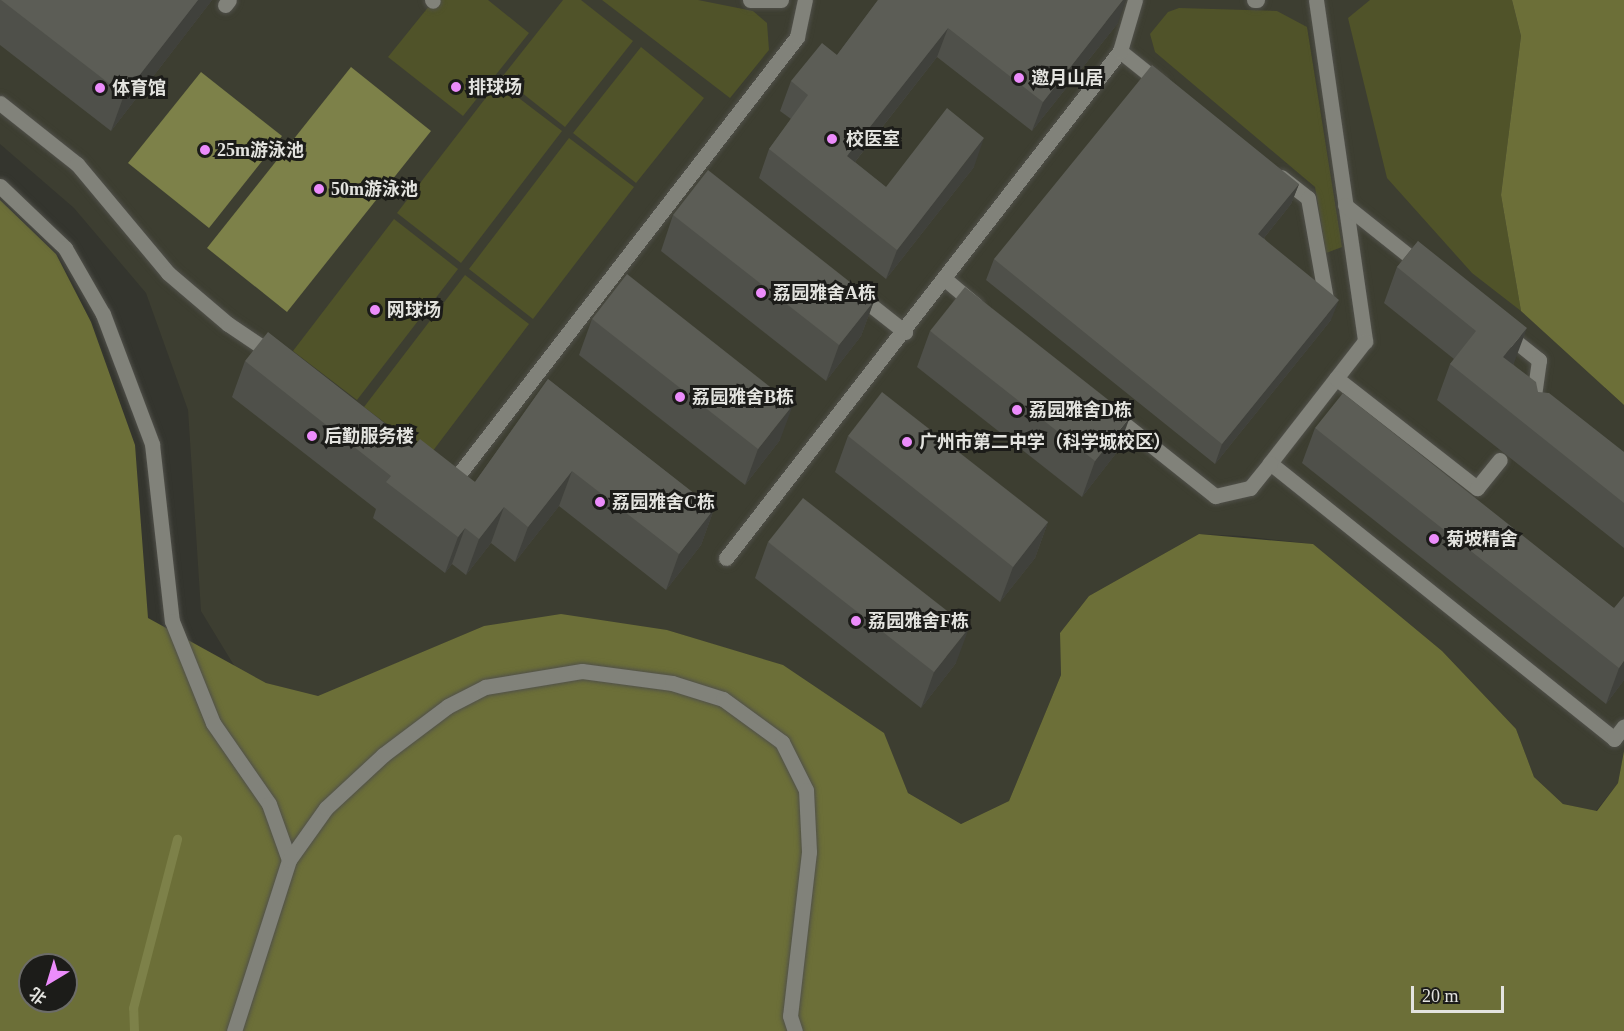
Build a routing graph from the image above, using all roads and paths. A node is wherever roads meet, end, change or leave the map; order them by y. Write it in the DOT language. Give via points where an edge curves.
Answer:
graph roads {
  1 [pos="750,0"];
  2 [pos="781,0"];
  3 [pos="804,0"];
  4 [pos="1135,0"];
  5 [pos="1316,0"];
  6 [pos="1120,51"];
  7 [pos="1176,95"];
  8 [pos="0,103"];
  9 [pos="696,166"];
  10 [pos="1270,169"];
  11 [pos="714,181"];
  12 [pos="0,186"];
  13 [pos="1345,205"];
  14 [pos="1438,279"];
  15 [pos="946,280"];
  16 [pos="841,282"];
  17 [pos="1326,299"];
  18 [pos="992,318"];
  19 [pos="1493,323"];
  20 [pos="905,332"];
  21 [pos="286,363"];
  22 [pos="1336,378"];
  23 [pos="1094,399"];
  24 [pos="1538,412"];
  25 [pos="1500,460"];
  26 [pos="1270,463"];
  27 [pos="429,475"];
  28 [pos="726,558"];
  29 [pos="1624,726"];
  30 [pos="289,860"];
  31 [pos="234,1031"];
  32 [pos="795,1031"];
  1 -- 2 [label="street"];
  3 -- 9 [label="street" via="797,37"];
  4 -- 6 [label="street"];
  5 -- 13 [label="street"];
  6 -- 7 [label="street"];
  6 -- 15 [label="street"];
  8 -- 21 [label="street" via="77,164 168,273 228,324"];
  9 -- 11 [label="street"];
  9 -- 27 [label="street" via="447,489"];
  10 -- 17 [label="street" via="1308,198"];
  12 -- 30 [label="street" via="64,248 103,314 152,444 172,621 213,723 269,804"];
  13 -- 14 [label="street"];
  13 -- 22 [label="street" via="1365,341"];
  15 -- 18 [label="street"];
  15 -- 20 [label="street"];
  16 -- 20 [label="street"];
  19 -- 24 [label="street" via="1539,360 1530,394 1544,405"];
  20 -- 28 [label="street"];
  22 -- 25 [label="street" via="1477,488"];
  22 -- 26 [label="street"];
  23 -- 26 [label="street" via="1215,496 1250,488"];
  26 -- 29 [label="street" via="1614,739"];
  30 -- 31 [label="street"];
  30 -- 32 [label="street" via="326,808 383,755 448,706 485,687 524,677 582,671 672,683 723,699 782,742 806,790 809,852 790,1016"];
}
